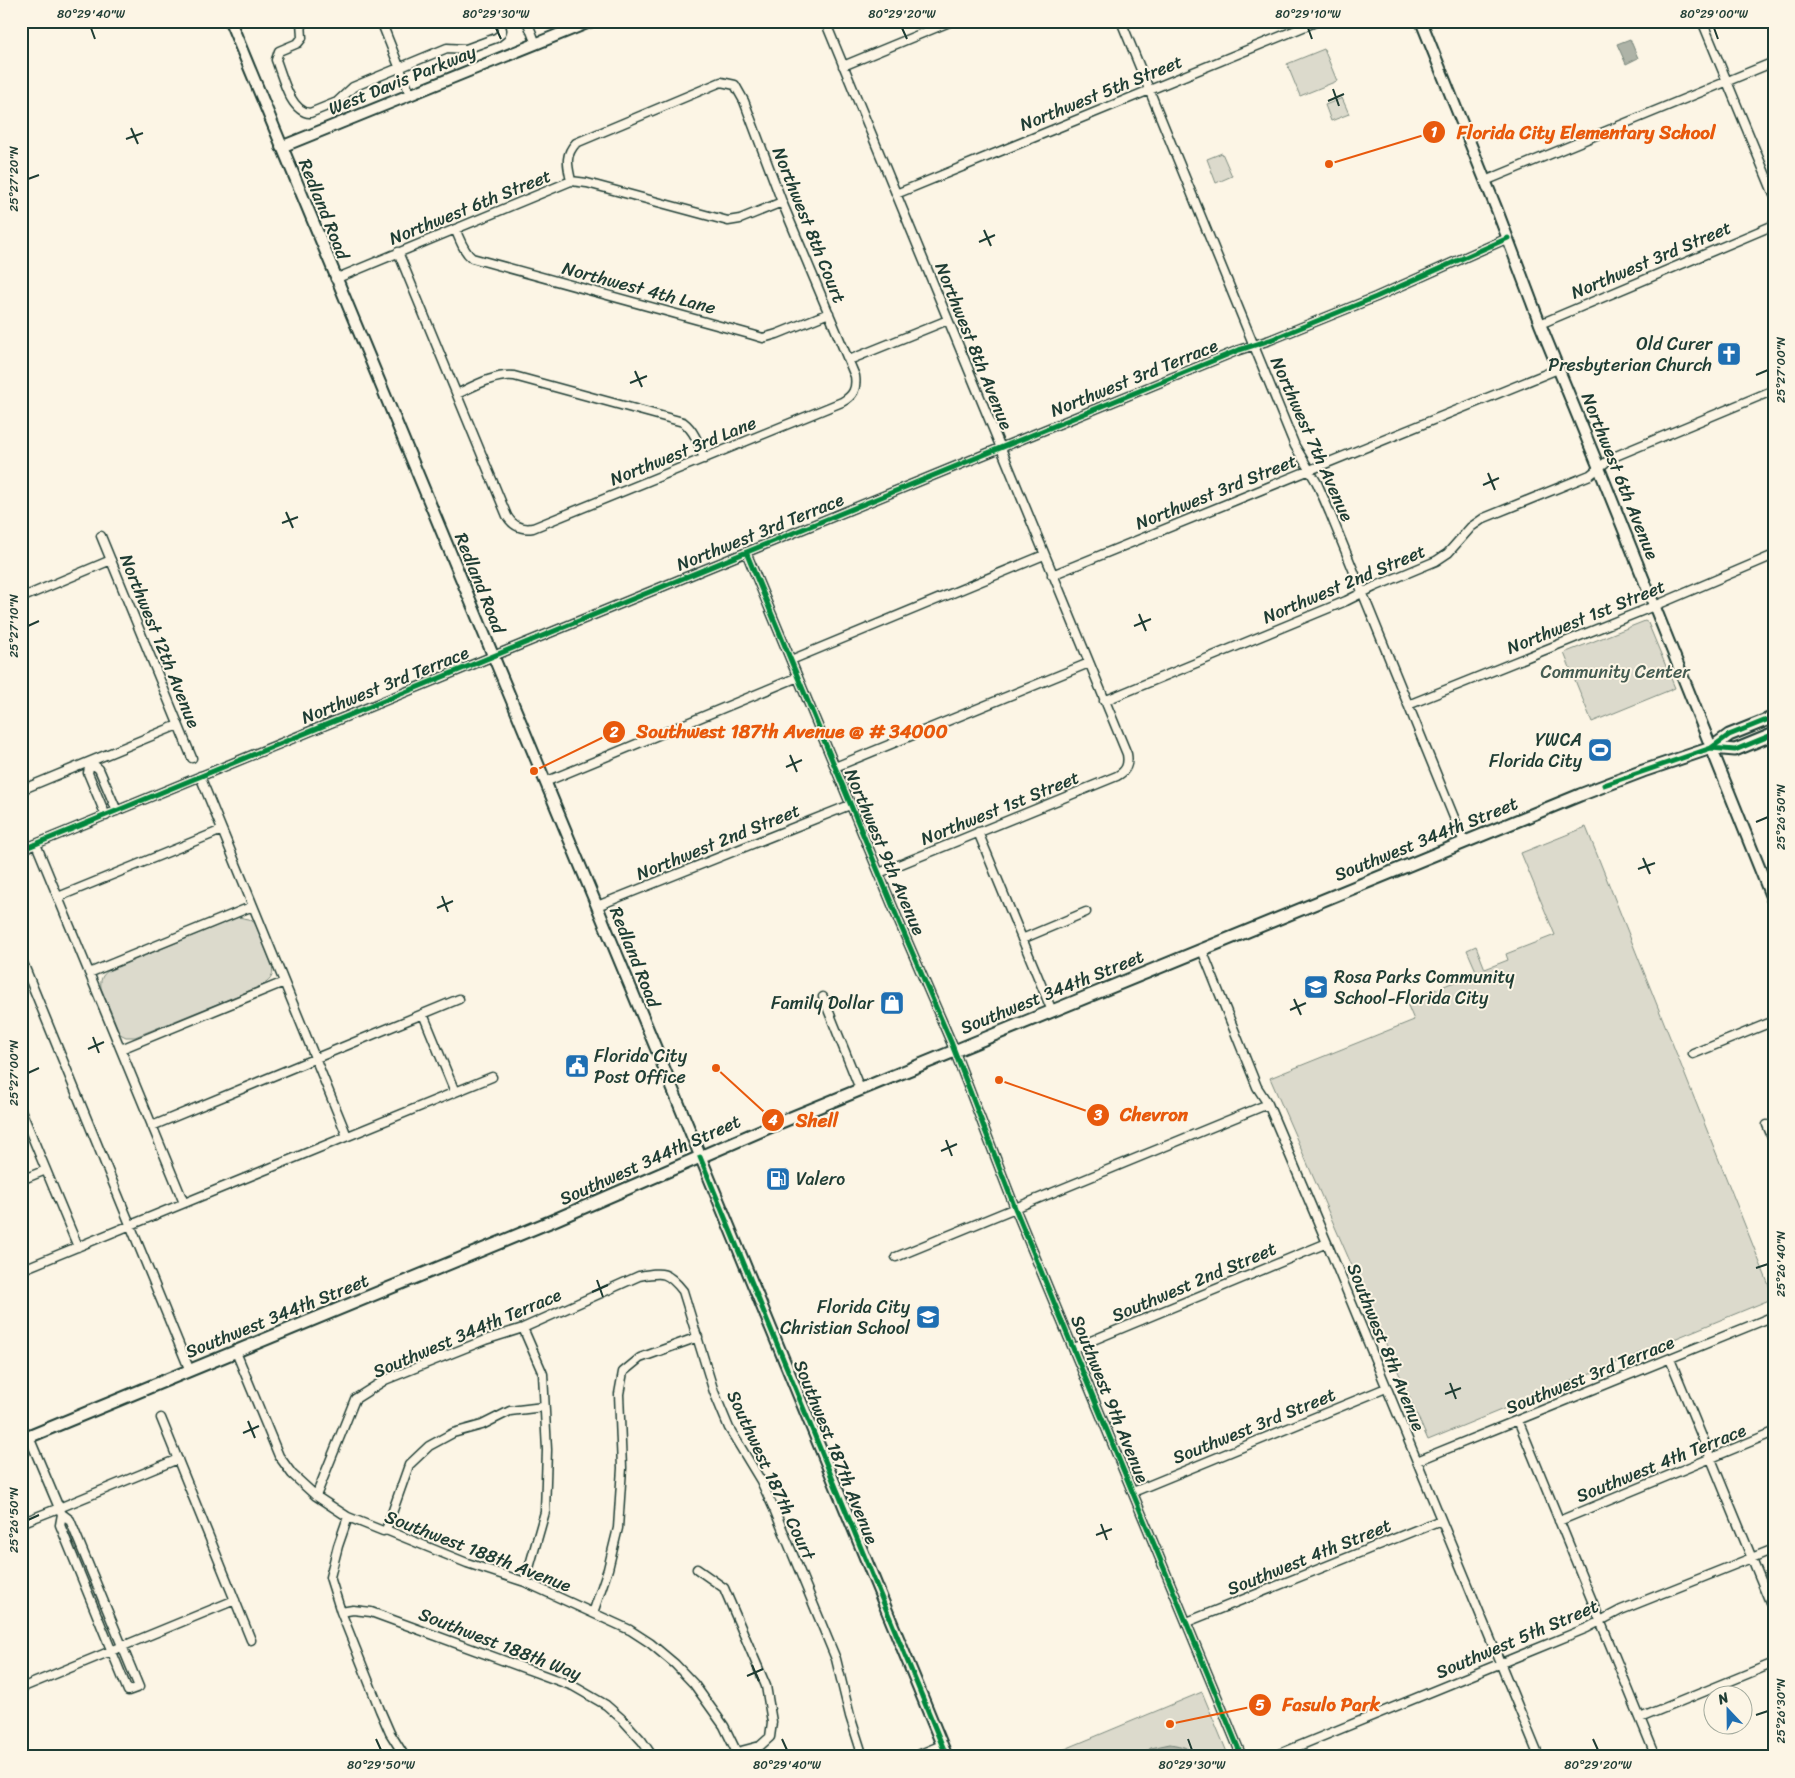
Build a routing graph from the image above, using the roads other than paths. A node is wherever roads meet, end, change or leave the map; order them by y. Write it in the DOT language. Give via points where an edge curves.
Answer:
graph roads {
  1 [pos="230,21"];
  2 [pos="301,21"];
  3 [pos="381,21"];
  4 [pos="500,21"];
  5 [pos="527,21"];
  6 [pos="592,21"];
  7 [pos="824,21"];
  8 [pos="952,21"];
  9 [pos="1121,21"];
  10 [pos="1318,21"];
  11 [pos="1420,21"];
  12 [pos="1702,21"];
  13 [pos="536,44"];
  14 [pos="1774,62"];
  15 [pos="843,66"];
  16 [pos="400,68"];
  17 [pos="1726,81"];
  18 [pos="721,82"];
  19 [pos="1149,90"];
  20 [pos="410,94"];
  21 [pos="281,147"];
  22 [pos="571,181"];
  23 [pos="1485,181"];
  24 [pos="896,194"];
  25 [pos="1774,195"];
  26 [pos="782,202"];
  27 [pos="1774,225"];
  28 [pos="455,229"];
  29 [pos="1508,238"];
  30 [pos="398,252"];
  31 [pos="335,279"];
  32 [pos="829,312"];
  33 [pos="948,320"];
  34 [pos="1540,324"];
  35 [pos="1254,346"];
  36 [pos="848,360"];
  37 [pos="1558,369"];
  38 [pos="1774,390"];
  39 [pos="854,392"];
  40 [pos="457,394"];
  41 [pos="1000,448"];
  42 [pos="704,459"];
  43 [pos="1599,468"];
  44 [pos="1309,470"];
  45 [pos="101,536"];
  46 [pos="746,552"];
  47 [pos="1044,555"];
  48 [pos="1774,555"];
  49 [pos="111,560"];
  50 [pos="1052,575"];
  51 [pos="1363,593"];
  52 [pos="21,598"];
  53 [pos="1654,606"];
  54 [pos="492,656"];
  55 [pos="791,660"];
  56 [pos="1089,663"];
  57 [pos="798,677"];
  58 [pos="1104,701"];
  59 [pos="1408,705"];
  60 [pos="1774,717"];
  61 [pos="178,725"];
  62 [pos="1774,734"];
  63 [pos="1712,748"];
  64 [pos="192,758"];
  65 [pos="90,762"];
  66 [pos="1128,765"];
  67 [pos="835,767"];
  68 [pos="200,776"];
  69 [pos="545,782"];
  70 [pos="21,790"];
  71 [pos="850,805"];
  72 [pos="117,811"];
  73 [pos="106,816"];
  74 [pos="222,830"];
  75 [pos="978,832"];
  76 [pos="1464,842"];
  77 [pos="36,844"];
  78 [pos="21,850"];
  79 [pos="879,873"];
  80 [pos="58,897"];
  81 [pos="1773,900"];
  82 [pos="253,906"];
  83 [pos="597,906"];
  84 [pos="1086,912"];
  85 [pos="1022,939"];
  86 [pos="1202,950"];
  87 [pos="21,958"];
  88 [pos="89,973"];
  89 [pos="284,982"];
  90 [pos="823,997"];
  91 [pos="459,999"];
  92 [pos="1052,1011"];
  93 [pos="423,1014"];
  94 [pos="1774,1021"];
  95 [pos="121,1049"];
  96 [pos="955,1051"];
  97 [pos="1693,1054"];
  98 [pos="315,1058"];
  99 [pos="492,1077"];
  100 [pos="860,1089"];
  101 [pos="455,1092"];
  102 [pos="1268,1104"];
  103 [pos="21,1110"];
  104 [pos="1767,1125"];
  105 [pos="152,1126"];
  106 [pos="347,1136"];
  107 [pos="1774,1141"];
  108 [pos="700,1157"];
  109 [pos="46,1170"];
  110 [pos="21,1180"];
  111 [pos="184,1203"];
  112 [pos="1015,1208"];
  113 [pos="130,1225"];
  114 [pos="1327,1243"];
  115 [pos="78,1247"];
  116 [pos="896,1257"];
  117 [pos="21,1270"];
  118 [pos="660,1272"];
  119 [pos="1774,1316"];
  120 [pos="522,1328"];
  121 [pos="698,1337"];
  122 [pos="1074,1348"];
  123 [pos="236,1352"];
  124 [pos="1670,1359"];
  125 [pos="190,1371"];
  126 [pos="1386,1388"];
  127 [pos="543,1407"];
  128 [pos="161,1418"];
  129 [pos="1518,1420"];
  130 [pos="1774,1432"];
  131 [pos="25,1438"];
  132 [pos="1711,1458"];
  133 [pos="178,1459"];
  134 [pos="1417,1461"];
  135 [pos="1133,1492"];
  136 [pos="316,1496"];
  137 [pos="61,1511"];
  138 [pos="348,1517"];
  139 [pos="1441,1520"];
  140 [pos="1559,1521"];
  141 [pos="21,1524"];
  142 [pos="386,1530"];
  143 [pos="1774,1549"];
  144 [pos="1751,1558"];
  145 [pos="697,1569"];
  146 [pos="525,1582"];
  147 [pos="235,1600"];
  148 [pos="341,1612"];
  149 [pos="1774,1612"];
  150 [pos="593,1614"];
  151 [pos="1600,1620"];
  152 [pos="1187,1622"];
  153 [pos="251,1640"];
  154 [pos="122,1646"];
  155 [pos="112,1650"];
  156 [pos="1774,1663"];
  157 [pos="1500,1664"];
  158 [pos="21,1688"];
  159 [pos="1640,1718"];
  160 [pos="942,1745"];
  161 [pos="738,1754"];
  162 [pos="404,1757"];
  163 [pos="653,1757"];
  164 [pos="863,1757"];
  165 [pos="913,1757"];
  166 [pos="946,1757"];
  167 [pos="1242,1757"];
  168 [pos="1272,1757"];
  169 [pos="1538,1757"];
  170 [pos="1656,1757"];
  1 -- 21 [label="street, Redland Road"];
  2 -- 16 [label="street" via="302,38 279,51 276,60 294,104 305,112 337,102 353,87"];
  3 -- 16 [label="street"];
  4 -- 16 [label="street" via="502,30 496,38 466,49 447,48"];
  5 -- 13 [label="street"];
  6 -- 13 [label="street, West Davis Parkway"];
  7 -- 15 [label="street, Northwest 8th Avenue"];
  8 -- 15 [label="street"];
  9 -- 19 [label="street, Northwest 7th Avenue"];
  10 -- 19 [label="street, Northwest 5th Street"];
  11 -- 23 [label="street, Northwest 6th Avenue"];
  12 -- 17 [label="street"];
  13 -- 20 [label="street, West Davis Parkway"];
  14 -- 17 [label="street"];
  15 -- 24 [label="street, Northwest 8th Avenue"];
  16 -- 20 [label="street"];
  17 -- 23 [label="street"];
  17 -- 25 [label="street"];
  18 -- 22 [label="street, Northwest 6th Street" via="576,143 568,153"];
  18 -- 26 [label="street, Northwest 8th Court" via="735,84 744,100"];
  19 -- 24 [label="street, Northwest 5th Street"];
  19 -- 35 [label="street, Northwest 7th Avenue"];
  20 -- 21 [label="street, West Davis Parkway"];
  21 -- 31 [label="street, Redland Road"];
  22 -- 26 [label="street" via="728,221"];
  22 -- 28 [label="street, Northwest 6th Street"];
  23 -- 29 [label="street, Northwest 6th Avenue"];
  24 -- 33 [label="street, Northwest 8th Avenue"];
  26 -- 32 [label="street, Northwest 8th Court"];
  27 -- 34 [label="street, Northwest 3rd Street"];
  28 -- 30 [label="street, Northwest 6th Street"];
  28 -- 32 [label="street, Northwest 4th Lane" via="472,258 764,338"];
  29 -- 34 [label="street, Northwest 6th Avenue"];
  29 -- 35 [label="street, Northwest 3rd Terrace"];
  30 -- 31 [label="street, Northwest 6th Street"];
  30 -- 40 [label="street"];
  31 -- 54 [label="street, Redland Road"];
  32 -- 36 [label="street, Northwest 8th Court"];
  33 -- 36 [label="street"];
  33 -- 41 [label="street, Northwest 8th Avenue"];
  34 -- 37 [label="street, Northwest 6th Avenue"];
  35 -- 41 [label="street, Northwest 3rd Terrace"];
  35 -- 44 [label="street, Northwest 7th Avenue"];
  36 -- 39 [label="street, Northwest 8th Court" via="856,382"];
  37 -- 43 [label="street, Northwest 6th Avenue"];
  37 -- 44 [label="street, Northwest 3rd Street"];
  38 -- 43 [label="street, Northwest 2nd Street" via="1611,458"];
  39 -- 42 [label="street, Northwest 3rd Lane" via="842,402"];
  40 -- 42 [label="street" via="493,379 514,376 683,422 694,434"];
  40 -- 42 [label="street, Northwest 3rd Lane" via="507,516 520,528 533,528"];
  41 -- 46 [label="street, Northwest 3rd Terrace"];
  41 -- 47 [label="street, Northwest 8th Avenue"];
  43 -- 51 [label="street, Northwest 2nd Street" via="1590,475 1484,518 1436,561"];
  43 -- 53 [label="street, Northwest 6th Avenue"];
  44 -- 50 [label="street, Northwest 3rd Street"];
  44 -- 51 [label="street, Northwest 7th Avenue"];
  45 -- 49 [label="street, Northwest 12th Avenue"];
  46 -- 54 [label="street, Northwest 3rd Terrace"];
  46 -- 55 [label="street, Northwest 9th Avenue"];
  47 -- 50 [label="street, Northwest 8th Avenue"];
  47 -- 55 [label="street"];
  48 -- 53 [label="street, Northwest 1st Street"];
  49 -- 52 [label="street"];
  49 -- 61 [label="street, Northwest 12th Avenue"];
  50 -- 56 [label="street, Northwest 8th Avenue"];
  51 -- 58 [label="street, Northwest 2nd Street"];
  51 -- 59 [label="street, Northwest 7th Avenue"];
  53 -- 59 [label="street, Northwest 1st Street"];
  53 -- 63 [label="street, Northwest 6th Avenue"];
  54 -- 68 [label="street, Northwest 3rd Terrace"];
  54 -- 69 [label="street, Redland Road"];
  55 -- 57 [label="street, Northwest 9th Avenue"];
  56 -- 58 [label="street, Northwest 8th Avenue"];
  56 -- 67 [label="street"];
  57 -- 67 [label="street, Northwest 9th Avenue"];
  57 -- 69 [label="street"];
  58 -- 66 [label="street, Northwest 8th Avenue" via="1127,754"];
  59 -- 76 [label="street, Northwest 7th Avenue"];
  60 -- 63 [label="main road, Southwest 344th Street" via="1729,735"];
  61 -- 64 [label="street, Northwest 12th Avenue"];
  61 -- 65 [label="street"];
  62 -- 63 [label="main road, Southwest 344th Street" via="1735,750"];
  63 -- 76 [label="main road, Southwest 344th Street" via="1621,779"];
  63 -- 81 [label="street, Northwest 6th Avenue"];
  65 -- 70 [label="street"];
  65 -- 72 [label="street" via="99,769"];
  65 -- 73 [label="street" via="88,773"];
  66 -- 75 [label="street, Northwest 1st Street" via="1122,774"];
  67 -- 71 [label="street, Northwest 9th Avenue"];
  68 -- 72 [label="street, Northwest 3rd Terrace"];
  68 -- 74 [label="street"];
  69 -- 83 [label="street, Redland Road"];
  71 -- 79 [label="street, Northwest 9th Avenue"];
  71 -- 83 [label="street, Northwest 2nd Street"];
  72 -- 73 [label="street, Northwest 3rd Terrace"];
  73 -- 77 [label="street, Northwest 3rd Terrace"];
  74 -- 80 [label="street"];
  74 -- 82 [label="street"];
  75 -- 79 [label="street, Northwest 1st Street"];
  75 -- 85 [label="street"];
  76 -- 86 [label="main road, Southwest 344th Street"];
  77 -- 78 [label="street, Northwest 3rd Terrace"];
  77 -- 80 [label="street"];
  79 -- 96 [label="street, Northwest 9th Avenue"];
  80 -- 88 [label="street"];
  82 -- 88 [label="street"];
  82 -- 89 [label="street"];
  83 -- 108 [label="street, Redland Road"];
  84 -- 85 [label="street"];
  85 -- 92 [label="street"];
  86 -- 92 [label="main road, Southwest 344th Street"];
  86 -- 102 [label="street, Southwest 8th Avenue" via="1257,1087"];
  87 -- 113 [label="street"];
  88 -- 95 [label="street"];
  89 -- 95 [label="street"];
  89 -- 98 [label="street"];
  90 -- 100 [label="street"];
  91 -- 93 [label="street"];
  92 -- 96 [label="main road, Southwest 344th Street"];
  93 -- 98 [label="street"];
  93 -- 101 [label="street"];
  94 -- 97 [label="street"];
  95 -- 105 [label="street"];
  96 -- 100 [label="main road, Southwest 344th Street"];
  96 -- 112 [label="street, Southwest 9th Avenue"];
  98 -- 105 [label="street"];
  98 -- 106 [label="street"];
  99 -- 101 [label="street"];
  100 -- 108 [label="main road, Southwest 344th Street"];
  101 -- 106 [label="street"];
  102 -- 112 [label="street"];
  102 -- 114 [label="street, Southwest 8th Avenue"];
  103 -- 109 [label="street"];
  104 -- 107 [label="street"];
  105 -- 111 [label="street"];
  106 -- 111 [label="street"];
  108 -- 123 [label="main road, Southwest 344th Street"];
  108 -- 160 [label="street, Southwest 187th Avenue"];
  109 -- 110 [label="street"];
  109 -- 115 [label="street"];
  111 -- 113 [label="street"];
  112 -- 116 [label="street"];
  112 -- 122 [label="street, Southwest 9th Avenue"];
  113 -- 115 [label="street"];
  113 -- 125 [label="street"];
  114 -- 122 [label="street, Southwest 2nd Street"];
  114 -- 126 [label="street, Southwest 8th Avenue"];
  115 -- 117 [label="street"];
  118 -- 120 [label="street, Southwest 344th Terrace" via="639,1276"];
  118 -- 121 [label="street, Southwest 187th Court" via="673,1279 683,1291"];
  119 -- 124 [label="street, Southwest 3rd Terrace"];
  120 -- 127 [label="street" via="543,1374"];
  120 -- 136 [label="street, Southwest 344th Terrace" via="385,1380 356,1400"];
  121 -- 150 [label="street" via="640,1358 623,1372 619,1394 622,1468 618,1528"];
  121 -- 164 [label="street, Southwest 187th Court" via="714,1392 729,1428 774,1509 836,1660"];
  122 -- 135 [label="street, Southwest 9th Avenue"];
  123 -- 125 [label="main road, Southwest 344th Street"];
  123 -- 136 [label="street, Southwest 188th Avenue" via="279,1456 292,1474"];
  124 -- 129 [label="street, Southwest 3rd Terrace"];
  124 -- 132 [label="street"];
  125 -- 131 [label="main road, Southwest 344th Street"];
  126 -- 134 [label="street, Southwest 8th Avenue"];
  126 -- 135 [label="street, Southwest 3rd Street"];
  127 -- 142 [label="street" via="510,1410 429,1446 410,1465"];
  127 -- 146 [label="street" via="547,1450 545,1512"];
  128 -- 133 [label="street"];
  129 -- 134 [label="street, Southwest 3rd Terrace"];
  129 -- 140 [label="street"];
  130 -- 132 [label="street, Southwest 4th Terrace"];
  131 -- 137 [label="street"];
  132 -- 140 [label="street, Southwest 4th Terrace"];
  132 -- 144 [label="street"];
  133 -- 137 [label="street"];
  133 -- 147 [label="street"];
  134 -- 139 [label="street, Southwest 8th Avenue"];
  135 -- 152 [label="street, Southwest 9th Avenue"];
  136 -- 138 [label="street, Southwest 188th Avenue"];
  137 -- 141 [label="street"];
  137 -- 154 [label="street" via="70,1520"];
  137 -- 155 [label="street" via="60,1526"];
  138 -- 142 [label="street, Southwest 188th Avenue"];
  138 -- 148 [label="street" via="330,1577"];
  139 -- 152 [label="street, Southwest 4th Street"];
  139 -- 157 [label="street, Southwest 8th Avenue"];
  140 -- 151 [label="street"];
  142 -- 146 [label="street, Southwest 188th Avenue" via="467,1563"];
  143 -- 144 [label="street, Southwest 5th Street"];
  144 -- 149 [label="street"];
  144 -- 151 [label="street, Southwest 5th Street"];
  145 -- 161 [label="street" via="724,1588 766,1686 772,1722 770,1737 760,1746"];
  146 -- 150 [label="street, Southwest 188th Avenue"];
  147 -- 153 [label="street"];
  147 -- 154 [label="street"];
  148 -- 162 [label="street" via="380,1710"];
  148 -- 163 [label="street, Southwest 188th Way" via="372,1612 573,1686 606,1705 623,1720"];
  150 -- 161 [label="street, Southwest 188th Avenue" via="630,1630 675,1664 709,1703"];
  151 -- 157 [label="street, Southwest 5th Street"];
  151 -- 159 [label="street"];
  152 -- 167 [label="street, Southwest 9th Avenue"];
  154 -- 155 [label="street"];
  154 -- 155 [label="street" via="139,1687 128,1691"];
  155 -- 158 [label="street"];
  156 -- 159 [label="street"];
  157 -- 168 [label="street, Southwest 5th Street"];
  157 -- 169 [label="street, Southwest 8th Avenue"];
  159 -- 170 [label="street"];
  160 -- 165 [label="street"];
  160 -- 166 [label="street, Southwest 187th Avenue"];
}
